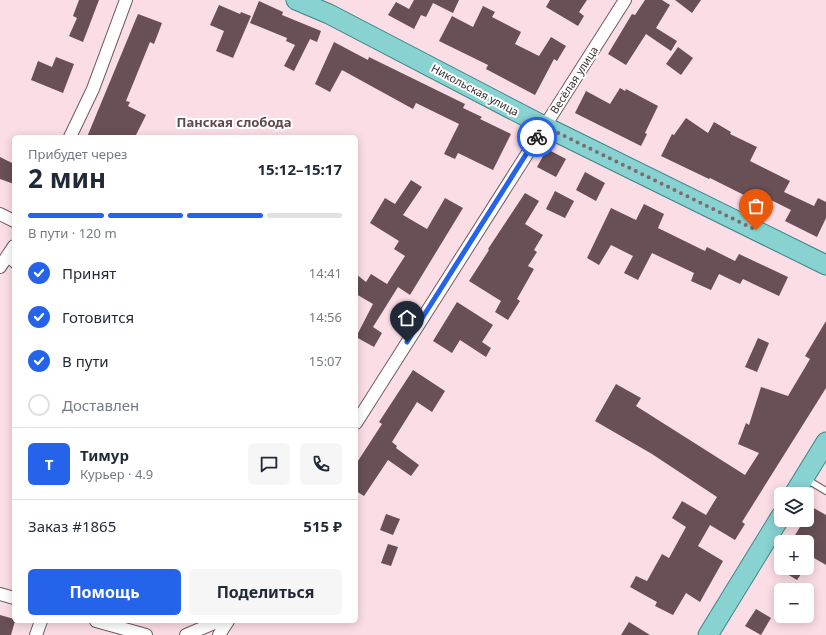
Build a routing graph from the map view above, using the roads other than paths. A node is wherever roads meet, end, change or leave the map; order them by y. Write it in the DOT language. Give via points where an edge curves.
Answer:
graph roads {
  1 [pos="126,0"];
  2 [pos="296,0"];
  3 [pos="625,0"];
  4 [pos="544,126"];
  5 [pos="71,135"];
  6 [pos="0,214"];
  7 [pos="12,220"];
  8 [pos="12,251"];
  9 [pos="7,263"];
  10 [pos="826,265"];
  11 [pos="358,420"];
  12 [pos="826,442"];
  13 [pos="804,478"];
  14 [pos="798,487"];
  15 [pos="826,491"];
  16 [pos="774,527"];
  17 [pos="0,594"];
  18 [pos="12,597"];
  19 [pos="40,623"];
  20 [pos="103,623"];
  21 [pos="214,623"];
  22 [pos="227,623"];
  23 [pos="36,635"];
  24 [pos="146,635"];
  25 [pos="186,635"];
  26 [pos="219,635"];
  27 [pos="708,635"];
  1 -- 5 [label="street" via="93,89"];
  2 -- 4 [label="main road, Никольская улица" via="329,14"];
  3 -- 4 [label="street, Весёлая улица"];
  4 -- 10 [label="main road, Никольская улица"];
  4 -- 11 [label="street, Весёлая улица"];
  6 -- 7 [label="street"];
  8 -- 9 [label="street"];
  12 -- 13 [label="main road"];
  13 -- 14 [label="main road"];
  13 -- 15 [label="lane"];
  16 -- 27 [label="main road"];
  17 -- 18 [label="street"];
  19 -- 23 [label="street"];
  20 -- 24 [label="street"];
  21 -- 25 [label="street"];
  22 -- 26 [label="street"];
}
